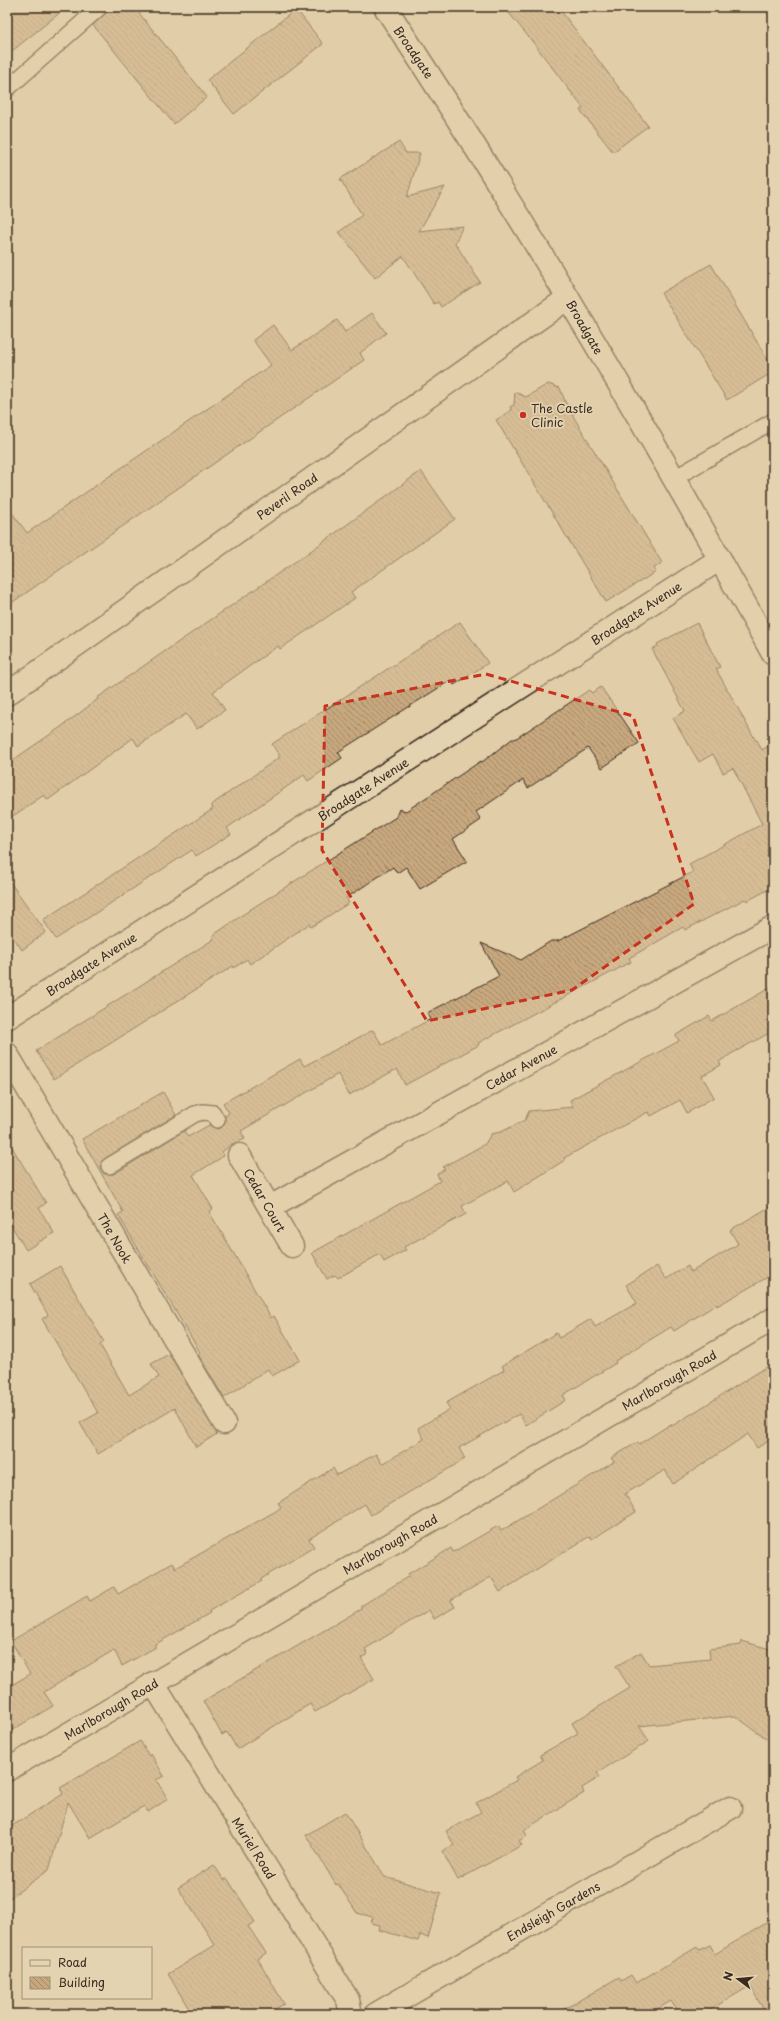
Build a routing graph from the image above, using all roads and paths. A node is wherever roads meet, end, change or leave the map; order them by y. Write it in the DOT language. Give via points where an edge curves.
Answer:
graph roads {
  1 [pos="100,7"];
  2 [pos="385,7"];
  3 [pos="7,89"];
  4 [pos="568,298"];
  5 [pos="773,422"];
  6 [pos="673,479"];
  7 [pos="720,559"];
  8 [pos="773,654"];
  9 [pos="7,694"];
  10 [pos="773,927"];
  11 [pos="7,1018"];
  12 [pos="7,1054"];
  13 [pos="217,1120"];
  14 [pos="236,1150"];
  15 [pos="109,1166"];
  16 [pos="270,1207"];
  17 [pos="292,1246"];
  18 [pos="773,1319"];
  19 [pos="224,1423"];
  20 [pos="153,1683"];
  21 [pos="7,1770"];
  22 [pos="730,1808"];
  23 [pos="351,2014"];
  24 [pos="376,2014"];
  1 -- 3 [label="lane"];
  2 -- 4 [label="street, Broadgate" via="441,92"];
  4 -- 6 [label="street, Broadgate"];
  4 -- 9 [label="street, Peveril Road"];
  5 -- 6 [label="lane"];
  6 -- 7 [label="street, Broadgate"];
  7 -- 8 [label="street, Broadgate"];
  7 -- 11 [label="street, Broadgate Avenue"];
  10 -- 16 [label="street, Cedar Avenue"];
  12 -- 19 [label="street, The Nook"];
  13 -- 15 [label="lane" via="213,1113 195,1114"];
  14 -- 16 [label="street, Cedar Court"];
  16 -- 17 [label="street, Cedar Court"];
  18 -- 20 [label="street, Marlborough Road"];
  20 -- 21 [label="street, Marlborough Road"];
  20 -- 23 [label="street, Muriel Road" via="348,2000"];
  22 -- 24 [label="street, Endsleigh Gardens"];
}
